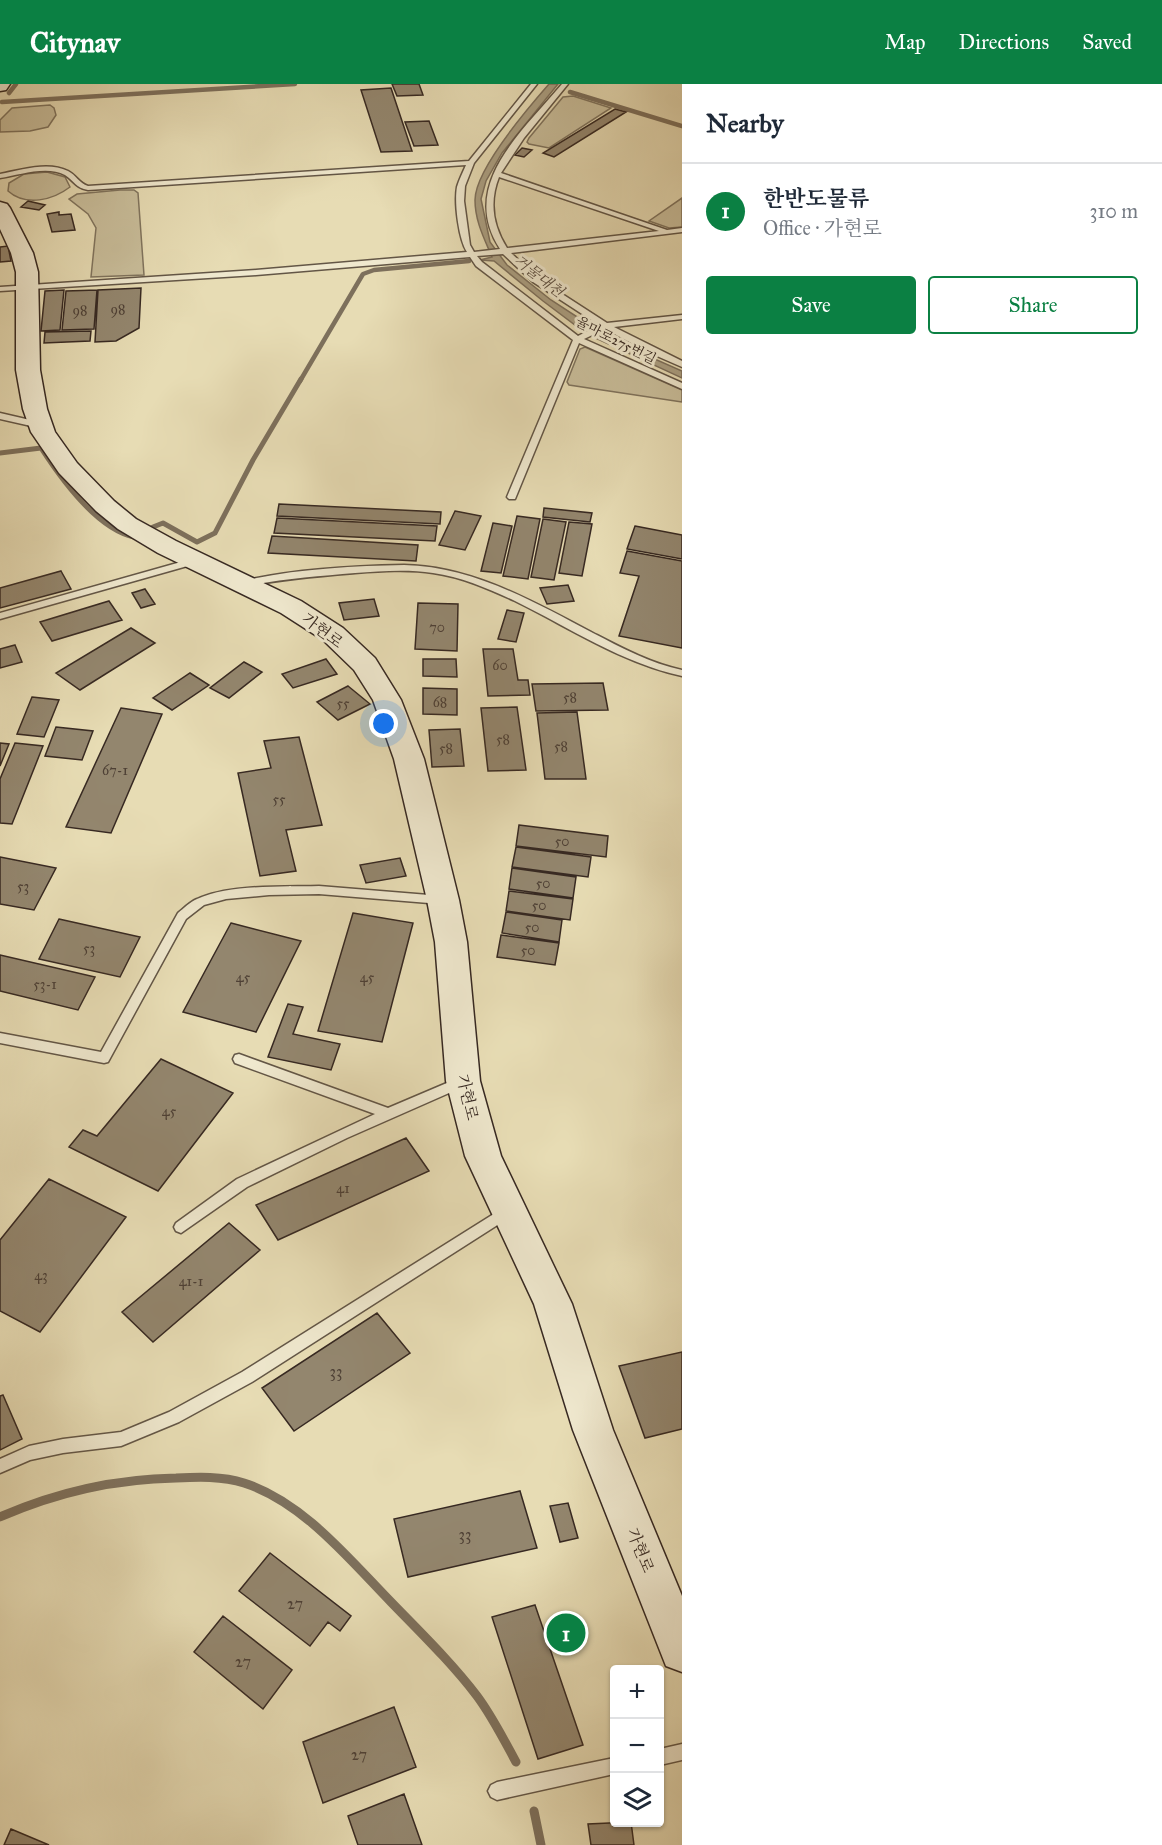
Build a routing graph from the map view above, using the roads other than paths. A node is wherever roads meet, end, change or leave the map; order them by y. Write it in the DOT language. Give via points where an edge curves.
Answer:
graph roads {
  1 [pos="534,84"];
  2 [pos="565,84"];
  3 [pos="471,163"];
  4 [pos="497,174"];
  5 [pos="0,176"];
  6 [pos="3,217"];
  7 [pos="682,230"];
  8 [pos="669,232"];
  9 [pos="505,250"];
  10 [pos="469,253"];
  11 [pos="14,288"];
  12 [pos="682,317"];
  13 [pos="604,326"];
  14 [pos="577,339"];
  15 [pos="682,364"];
  16 [pos="682,386"];
  17 [pos="0,416"];
  18 [pos="40,425"];
  19 [pos="512,497"];
  20 [pos="196,560"];
  21 [pos="246,583"];
  22 [pos="0,616"];
  23 [pos="682,673"];
  24 [pos="442,900"];
  25 [pos="0,1038"];
  26 [pos="239,1059"];
  27 [pos="463,1081"];
  28 [pos="389,1113"];
  29 [pos="509,1210"];
  30 [pos="181,1227"];
  31 [pos="0,1466"];
  32 [pos="682,1650"];
  33 [pos="682,1752"];
  34 [pos="664,1756"];
  35 [pos="610,1767"];
  36 [pos="497,1791"];
  1 -- 3 [label="lane"];
  2 -- 4 [label="lane"];
  3 -- 5 [label="lane" via="88,188 77,185 65,172 53,170"];
  3 -- 10 [label="lane" via="461,186 460,201"];
  4 -- 8 [label="lane"];
  4 -- 9 [label="lane" via="490,190 490,214"];
  6 -- 11 [label="street, 가현로" via="22,253 27,272"];
  7 -- 8 [label="lane"];
  8 -- 9 [label="lane"];
  9 -- 10 [label="lane"];
  9 -- 13 [label="lane" via="536,282"];
  10 -- 11 [label="lane" via="254,273"];
  10 -- 14 [label="lane, 율마로275번길"];
  11 -- 18 [label="street, 가현로"];
  12 -- 13 [label="lane"];
  13 -- 14 [label="lane"];
  13 -- 15 [label="lane"];
  14 -- 16 [label="lane, 율마로275번길"];
  14 -- 19 [label="lane"];
  17 -- 18 [label="lane"];
  18 -- 20 [label="street, 가현로" via="68,468 105,506 127,524"];
  20 -- 21 [label="street, 가현로"];
  20 -- 22 [label="lane"];
  21 -- 23 [label="lane" via="332,571 438,570 488,586 620,652"];
  21 -- 24 [label="street, 가현로" via="333,634 364,664 387,700 409,759"];
  24 -- 25 [label="lane" via="320,890 226,895 200,902 182,916 104,1058"];
  24 -- 27 [label="street, 가현로" via="451,942"];
  26 -- 28 [label="lane"];
  27 -- 28 [label="lane"];
  27 -- 29 [label="street, 가현로" via="483,1156"];
  28 -- 30 [label="lane" via="242,1183"];
  29 -- 31 [label="lane" via="247,1377 174,1417 121,1439 29,1453"];
  29 -- 32 [label="street, 가현로" via="553,1304 593,1430"];
  33 -- 34 [label="lane"];
  35 -- 36 [label="lane"];
}
